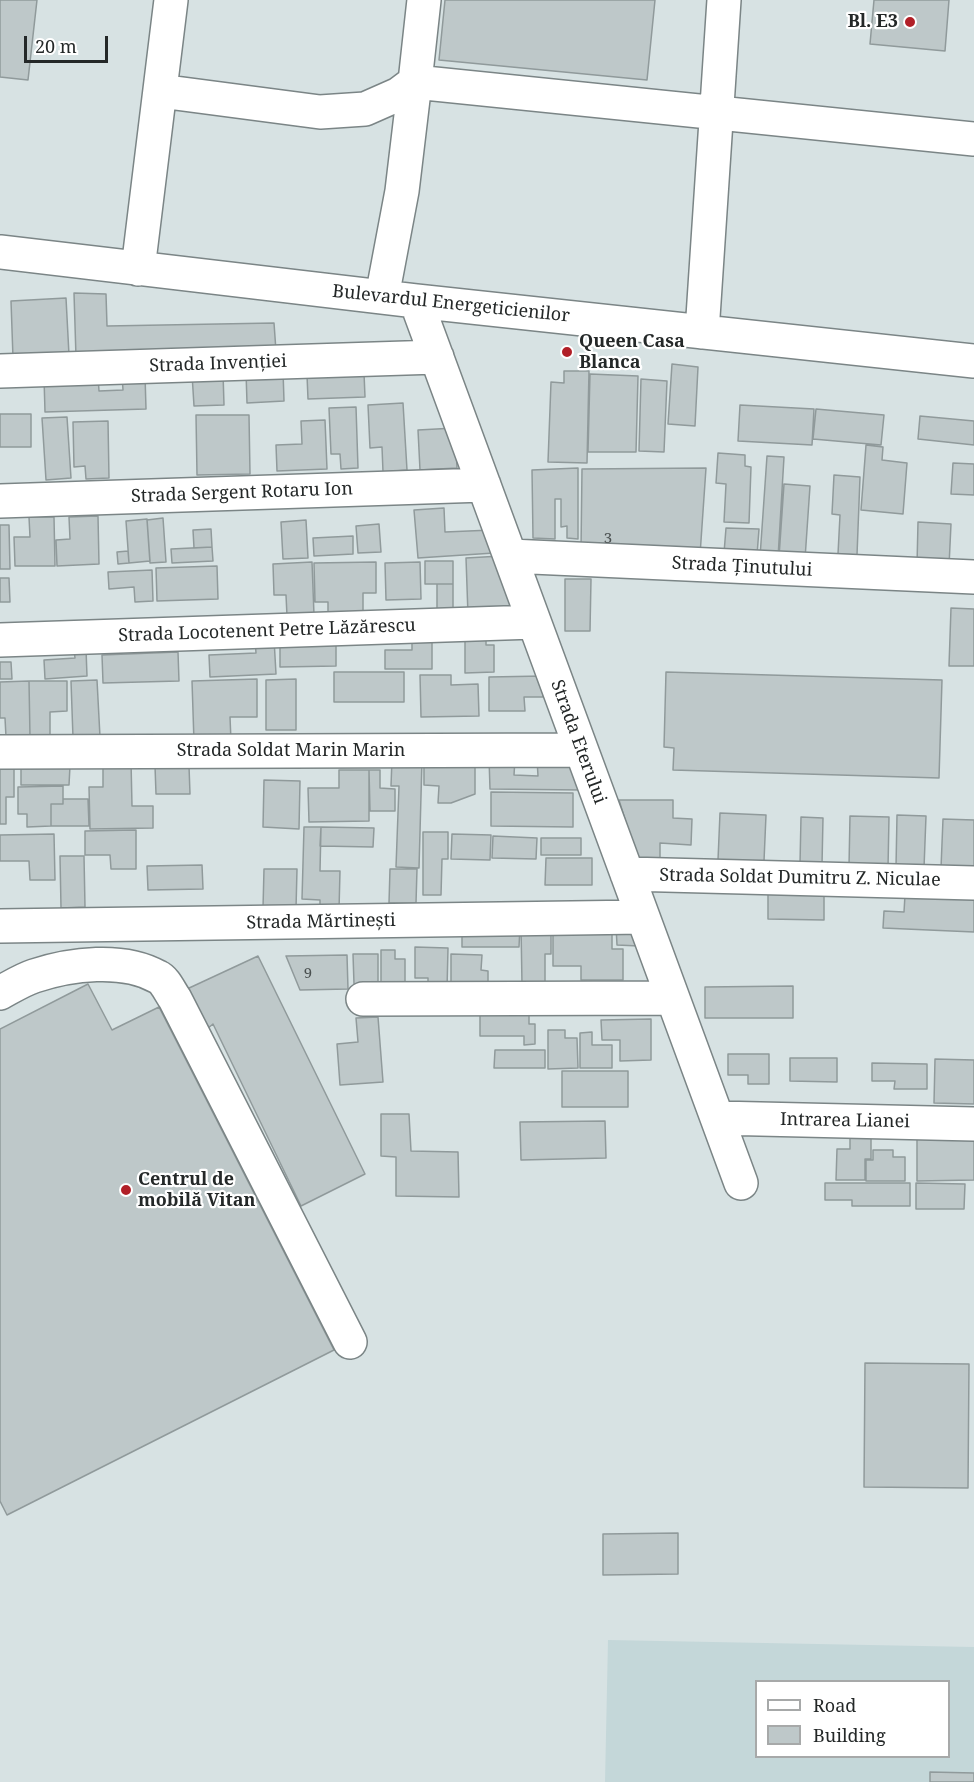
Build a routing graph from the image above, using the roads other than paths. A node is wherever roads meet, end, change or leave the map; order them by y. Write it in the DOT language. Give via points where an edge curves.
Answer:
graph roads {
  1 [pos="171,0"];
  2 [pos="424,0"];
  3 [pos="724,0"];
  4 [pos="415,82"];
  5 [pos="160,91"];
  6 [pos="716,114"];
  7 [pos="974,139"];
  8 [pos="0,252"];
  9 [pos="138,269"];
  10 [pos="382,297"];
  11 [pos="416,300"];
  12 [pos="702,332"];
  13 [pos="436,357"];
  14 [pos="974,361"];
  15 [pos="0,371"];
  16 [pos="484,485"];
  17 [pos="0,501"];
  18 [pos="510,556"];
  19 [pos="974,577"];
  20 [pos="534,622"];
  21 [pos="0,640"];
  22 [pos="581,750"];
  23 [pos="0,752"];
  24 [pos="627,874"];
  25 [pos="974,882"];
  26 [pos="643,917"];
  27 [pos="0,926"];
  28 [pos="0,993"];
  29 [pos="672,998"];
  30 [pos="363,999"];
  31 [pos="717,1118"];
  32 [pos="974,1124"];
  33 [pos="741,1183"];
  34 [pos="350,1342"];
  1 -- 5 [label="street"];
  2 -- 4 [label="street"];
  3 -- 6 [label="street"];
  4 -- 5 [label="street" via="365,110 320,111"];
  4 -- 6 [label="street"];
  4 -- 10 [label="street" via="402,191"];
  5 -- 9 [label="street"];
  6 -- 7 [label="street"];
  6 -- 12 [label="street"];
  8 -- 9 [label="street, Bulevardul Energeticienilor"];
  9 -- 10 [label="street, Bulevardul Energeticienilor"];
  10 -- 11 [label="street, Bulevardul Energeticienilor"];
  11 -- 12 [label="street, Bulevardul Energeticienilor"];
  11 -- 13 [label="street, Strada Eterului"];
  12 -- 14 [label="street, Bulevardul Energeticienilor"];
  13 -- 15 [label="street, Strada Invenției"];
  13 -- 16 [label="street, Strada Eterului"];
  16 -- 17 [label="street, Strada Sergent Rotaru Ion"];
  16 -- 18 [label="street, Strada Eterului"];
  18 -- 19 [label="street, Strada Ținutului"];
  18 -- 20 [label="street, Strada Eterului"];
  20 -- 21 [label="street, Strada Locotenent Petre Lăzărescu"];
  20 -- 22 [label="street, Strada Eterului"];
  22 -- 23 [label="street, Strada Soldat Marin Marin"];
  22 -- 24 [label="street, Strada Eterului"];
  24 -- 25 [label="street, Strada Soldat Dumitru Z. Niculae"];
  24 -- 26 [label="street, Strada Eterului"];
  26 -- 27 [label="street, Strada Mărtinești"];
  26 -- 29 [label="street, Strada Eterului"];
  28 -- 34 [label="street" via="33,976 69,968 132,967 160,977 175,999"];
  29 -- 30 [label="street"];
  29 -- 31 [label="street, Strada Eterului"];
  31 -- 32 [label="street, Intrarea Lianei"];
  31 -- 33 [label="street, Strada Eterului"];
}
